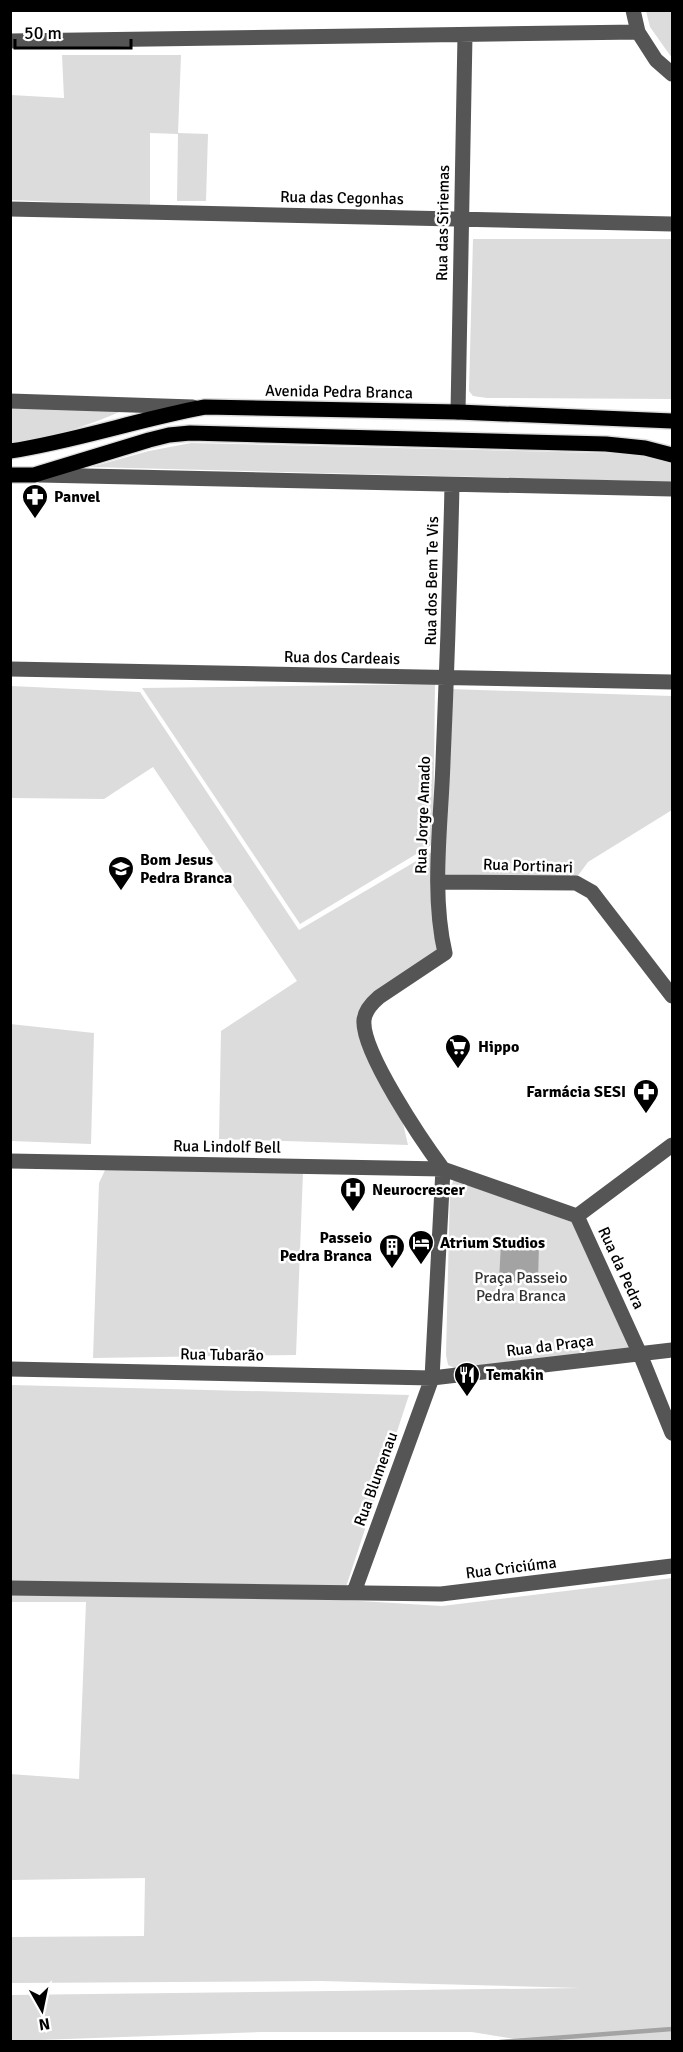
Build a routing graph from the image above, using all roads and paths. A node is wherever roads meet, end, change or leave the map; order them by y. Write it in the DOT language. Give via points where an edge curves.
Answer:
graph roads {
  1 [pos="633,10"];
  2 [pos="638,32"];
  3 [pos="465,35"];
  4 [pos="10,41"];
  5 [pos="672,74"];
  6 [pos="10,209"];
  7 [pos="461,219"];
  8 [pos="672,224"];
  9 [pos="10,401"];
  10 [pos="205,407"];
  11 [pos="458,412"];
  12 [pos="672,421"];
  13 [pos="10,450"];
  14 [pos="672,455"];
  15 [pos="10,475"];
  16 [pos="34,475"];
  17 [pos="452,485"];
  18 [pos="672,489"];
  19 [pos="10,669"];
  20 [pos="447,678"];
  21 [pos="672,682"];
  22 [pos="438,882"];
  23 [pos="672,996"];
  24 [pos="672,1145"];
  25 [pos="10,1161"];
  26 [pos="443,1169"];
  27 [pos="577,1216"];
  28 [pos="672,1350"];
  29 [pos="640,1354"];
  30 [pos="10,1369"];
  31 [pos="432,1378"];
  32 [pos="672,1432"];
  33 [pos="672,1566"];
  34 [pos="10,1588"];
  35 [pos="354,1592"];
  1 -- 2 [label="street"];
  2 -- 3 [label="street"];
  2 -- 5 [label="street" via="656,60"];
  3 -- 4 [label="street"];
  3 -- 7 [label="street, Rua das Siriemas"];
  6 -- 7 [label="street, Rua das Cegonhas"];
  7 -- 8 [label="street, Rua das Cegonhas"];
  7 -- 11 [label="street, Rua das Siriemas"];
  9 -- 10 [label="street"];
  10 -- 11 [label="main road, Avenida Pedra Branca"];
  10 -- 13 [label="main road, Avenida Pedra Branca"];
  11 -- 12 [label="main road, Avenida Pedra Branca"];
  14 -- 16 [label="main road" via="606,444 190,433 149,440"];
  15 -- 16 [label="main road"];
  16 -- 17 [label="street"];
  17 -- 18 [label="street"];
  17 -- 20 [label="street, Rua dos Bem Te Vis"];
  19 -- 20 [label="street, Rua dos Cardeais"];
  20 -- 21 [label="street, Rua dos Cardeais"];
  20 -- 22 [label="street, Rua Jorge Amado"];
  22 -- 23 [label="street, Rua Portinari" via="576,883 592,892"];
  22 -- 26 [label="street, Rua Jorge Amado" via="445,953 379,997 364,1020 371,1046 397,1099"];
  24 -- 27 [label="street"];
  25 -- 26 [label="street, Rua Lindolf Bell"];
  26 -- 27 [label="street, Rua da Pedra"];
  26 -- 31 [label="street, Rua Blumenau"];
  27 -- 29 [label="street, Rua da Pedra"];
  28 -- 29 [label="street, Rua da Praça"];
  29 -- 31 [label="street, Rua da Praça"];
  29 -- 32 [label="street, Rua da Pedra"];
  30 -- 31 [label="street, Rua Tubarão"];
  31 -- 35 [label="street, Rua Blumenau"];
  33 -- 35 [label="street, Rua Criciúma" via="441,1594"];
  34 -- 35 [label="street, Rua Criciúma"];
}
